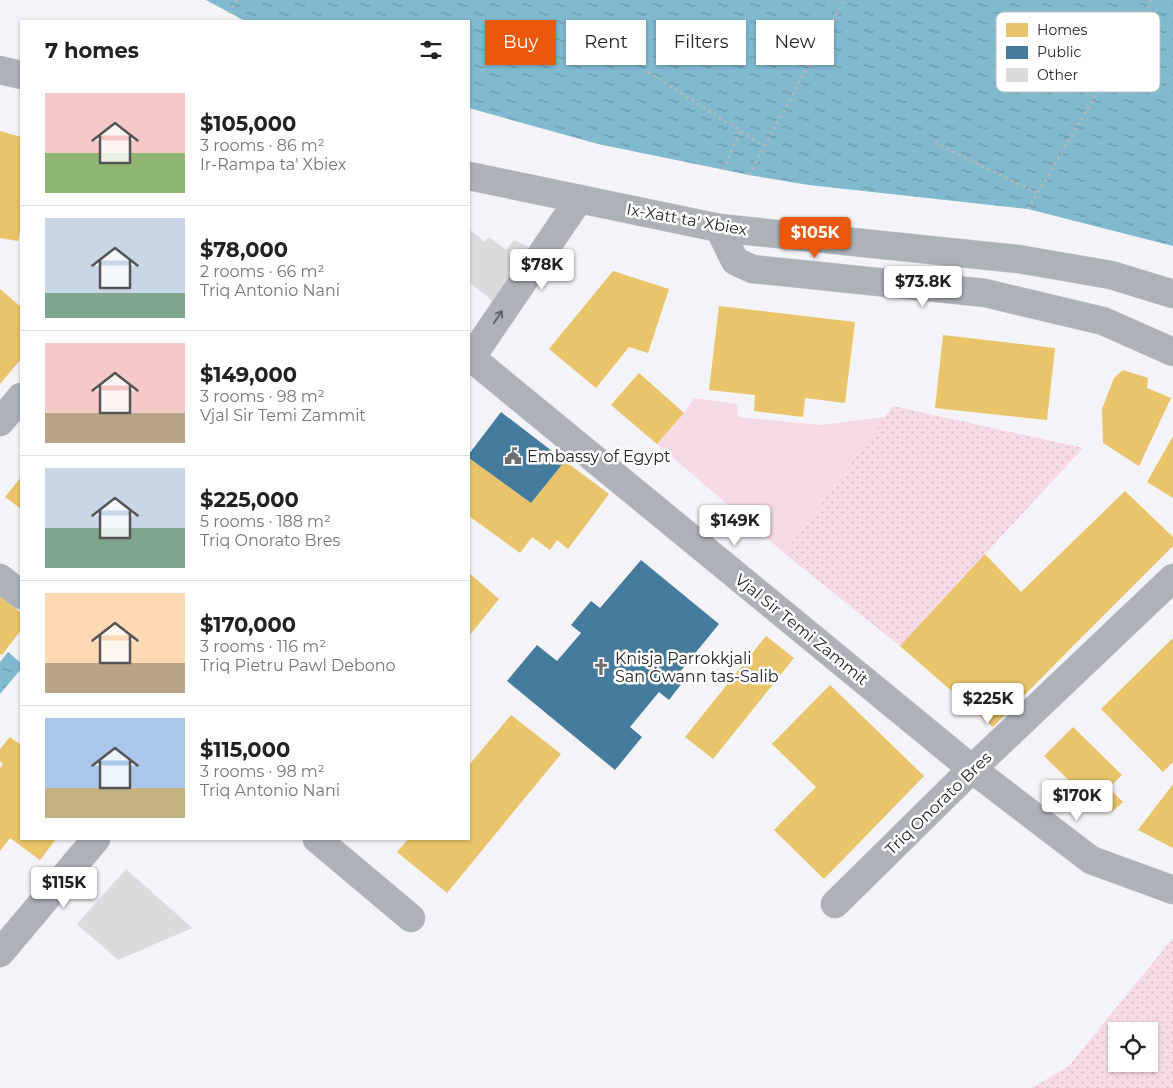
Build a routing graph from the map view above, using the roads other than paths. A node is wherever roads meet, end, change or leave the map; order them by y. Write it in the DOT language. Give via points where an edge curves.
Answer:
graph roads {
  1 [pos="0,70"];
  2 [pos="20,75"];
  3 [pos="470,176"];
  4 [pos="578,199"];
  5 [pos="718,228"];
  6 [pos="1173,294"];
  7 [pos="1173,352"];
  8 [pos="470,357"];
  9 [pos="470,359"];
  10 [pos="20,398"];
  11 [pos="0,422"];
  12 [pos="0,578"];
  13 [pos="1173,578"];
  14 [pos="20,594"];
  15 [pos="972,769"];
  16 [pos="95,840"];
  17 [pos="318,840"];
  18 [pos="1173,890"];
  19 [pos="835,904"];
  20 [pos="410,918"];
  21 [pos="0,953"];
  1 -- 2 [label="main road"];
  3 -- 4 [label="main road, Ix-Xatt ta' Xbiex"];
  4 -- 5 [label="main road, Ix-Xatt ta' Xbiex"];
  8 -- 4 [label="street, one-way"];
  5 -- 6 [label="main road, Ix-Xatt ta' Xbiex" via="1018,258 1112,275"];
  5 -- 7 [label="street" via="735,261 752,269 986,294 1103,321"];
  9 -- 15 [label="street, Vjal Sir Temi Zammit"];
  10 -- 11 [label="street"];
  12 -- 14 [label="street"];
  13 -- 15 [label="street, Triq Onorato Bres"];
  15 -- 18 [label="street, Vjal Sir Temi Zammit" via="1091,860"];
  15 -- 19 [label="street, Triq Onorato Bres"];
  16 -- 21 [label="street"];
  17 -- 20 [label="street"];
}
